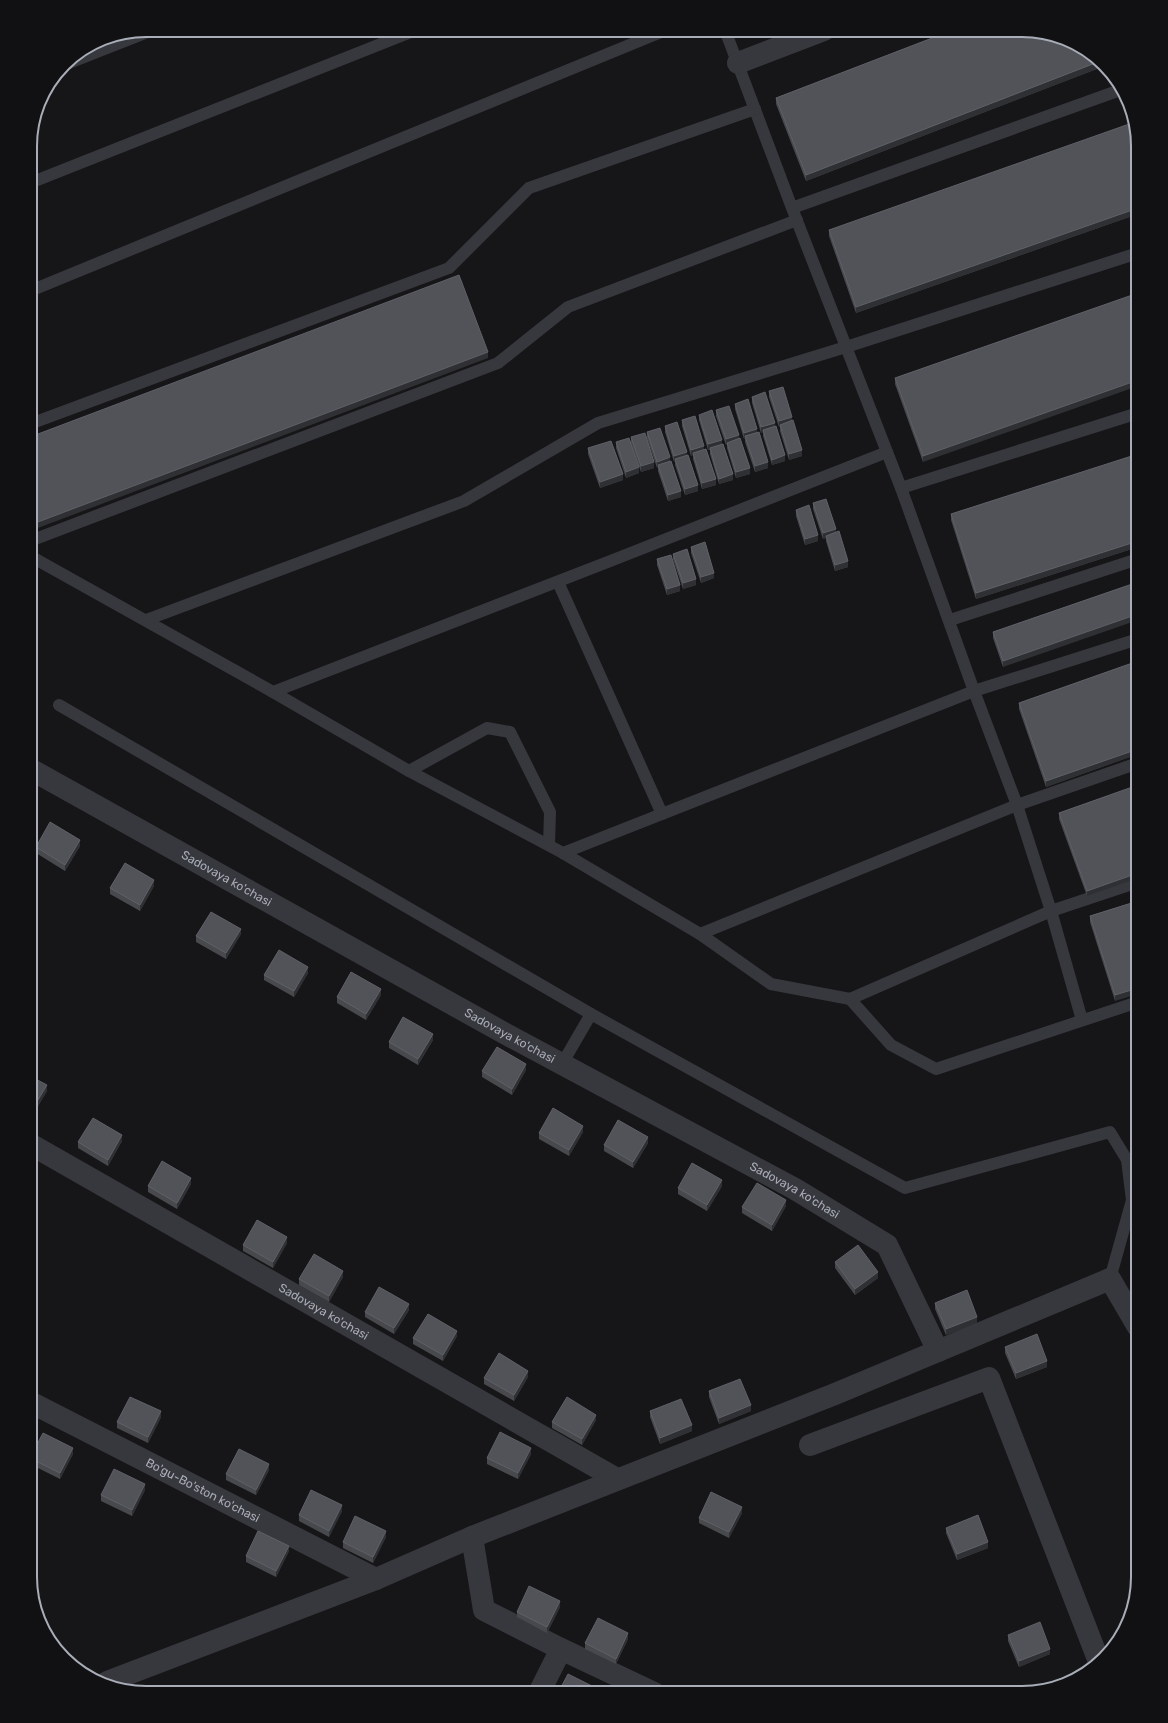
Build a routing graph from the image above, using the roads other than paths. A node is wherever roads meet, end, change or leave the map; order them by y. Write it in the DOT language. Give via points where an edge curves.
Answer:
graph roads {
  1 [pos="398,37"];
  2 [pos="649,37"];
  3 [pos="728,37"];
  4 [pos="806,37"];
  5 [pos="133,38"];
  6 [pos="83,58"];
  7 [pos="738,63"];
  8 [pos="1116,92"];
  9 [pos="755,109"];
  10 [pos="37,180"];
  11 [pos="792,208"];
  12 [pos="797,220"];
  13 [pos="1131,255"];
  14 [pos="37,288"];
  15 [pos="846,347"];
  16 [pos="1131,415"];
  17 [pos="37,421"];
  18 [pos="887,452"];
  19 [pos="901,488"];
  20 [pos="37,539"];
  21 [pos="37,560"];
  22 [pos="1131,562"];
  23 [pos="558,582"];
  24 [pos="146,620"];
  25 [pos="950,620"];
  26 [pos="1131,641"];
  27 [pos="273,692"];
  28 [pos="974,692"];
  29 [pos="59,705"];
  30 [pos="1131,765"];
  31 [pos="409,771"];
  32 [pos="37,773"];
  33 [pos="1018,804"];
  34 [pos="662,814"];
  35 [pos="549,845"];
  36 [pos="563,853"];
  37 [pos="1131,884"];
  38 [pos="1051,911"];
  39 [pos="700,934"];
  40 [pos="850,999"];
  41 [pos="1131,1004"];
  42 [pos="591,1014"];
  43 [pos="1082,1020"];
  44 [pos="562,1064"];
  45 [pos="37,1148"];
  46 [pos="1131,1192"];
  47 [pos="1131,1204"];
  48 [pos="1110,1279"];
  49 [pos="1131,1315"];
  50 [pos="938,1351"];
  51 [pos="37,1406"];
  52 [pos="810,1445"];
  53 [pos="618,1479"];
  54 [pos="472,1537"];
  55 [pos="376,1579"];
  56 [pos="562,1649"];
  57 [pos="1097,1656"];
  58 [pos="112,1680"];
  59 [pos="543,1686"];
  60 [pos="639,1686"];
  1 -- 10 [label="lane"];
  2 -- 14 [label="lane"];
  3 -- 7 [label="lane"];
  4 -- 7 [label="street"];
  5 -- 6 [label="lane"];
  7 -- 9 [label="lane"];
  8 -- 11 [label="lane"];
  9 -- 11 [label="lane"];
  9 -- 17 [label="lane" via="529,188 449,268"];
  11 -- 12 [label="lane"];
  12 -- 15 [label="lane"];
  12 -- 20 [label="lane" via="568,308 498,363"];
  13 -- 15 [label="lane"];
  15 -- 18 [label="lane"];
  15 -- 24 [label="lane" via="598,423 464,501"];
  16 -- 19 [label="lane"];
  18 -- 19 [label="lane"];
  18 -- 23 [label="lane"];
  19 -- 25 [label="lane"];
  21 -- 24 [label="lane"];
  22 -- 25 [label="lane"];
  23 -- 27 [label="lane"];
  23 -- 34 [label="lane"];
  24 -- 27 [label="lane"];
  25 -- 28 [label="lane"];
  26 -- 28 [label="lane"];
  27 -- 31 [label="lane"];
  28 -- 33 [label="lane"];
  28 -- 34 [label="lane"];
  29 -- 42 [label="lane"];
  30 -- 33 [label="lane"];
  31 -- 35 [label="lane"];
  31 -- 35 [label="lane" via="487,728 510,732 550,812"];
  32 -- 44 [label="street, Sadovaya ko'chasi"];
  33 -- 38 [label="lane"];
  33 -- 39 [label="lane"];
  34 -- 36 [label="lane"];
  35 -- 36 [label="lane"];
  36 -- 39 [label="lane"];
  37 -- 38 [label="lane"];
  38 -- 40 [label="lane"];
  38 -- 43 [label="lane"];
  39 -- 40 [label="lane" via="771,984"];
  40 -- 43 [label="lane" via="891,1045 936,1069"];
  41 -- 43 [label="lane"];
  42 -- 44 [label="lane"];
  42 -- 46 [label="lane" via="906,1188 1110,1132 1127,1160"];
  44 -- 50 [label="street, Sadovaya ko'chasi" via="795,1189 887,1244"];
  45 -- 53 [label="street, Sadovaya ko'chasi"];
  47 -- 48 [label="lane"];
  48 -- 49 [label="street"];
  48 -- 50 [label="street"];
  50 -- 53 [label="street"];
  51 -- 55 [label="street, Bo'gu-Bo'ston ko'chasi"];
  52 -- 57 [label="street" via="989,1378"];
  53 -- 54 [label="street"];
  54 -- 55 [label="street"];
  54 -- 56 [label="street" via="484,1610"];
  55 -- 58 [label="street"];
  56 -- 59 [label="street"];
  56 -- 60 [label="street"];
}
